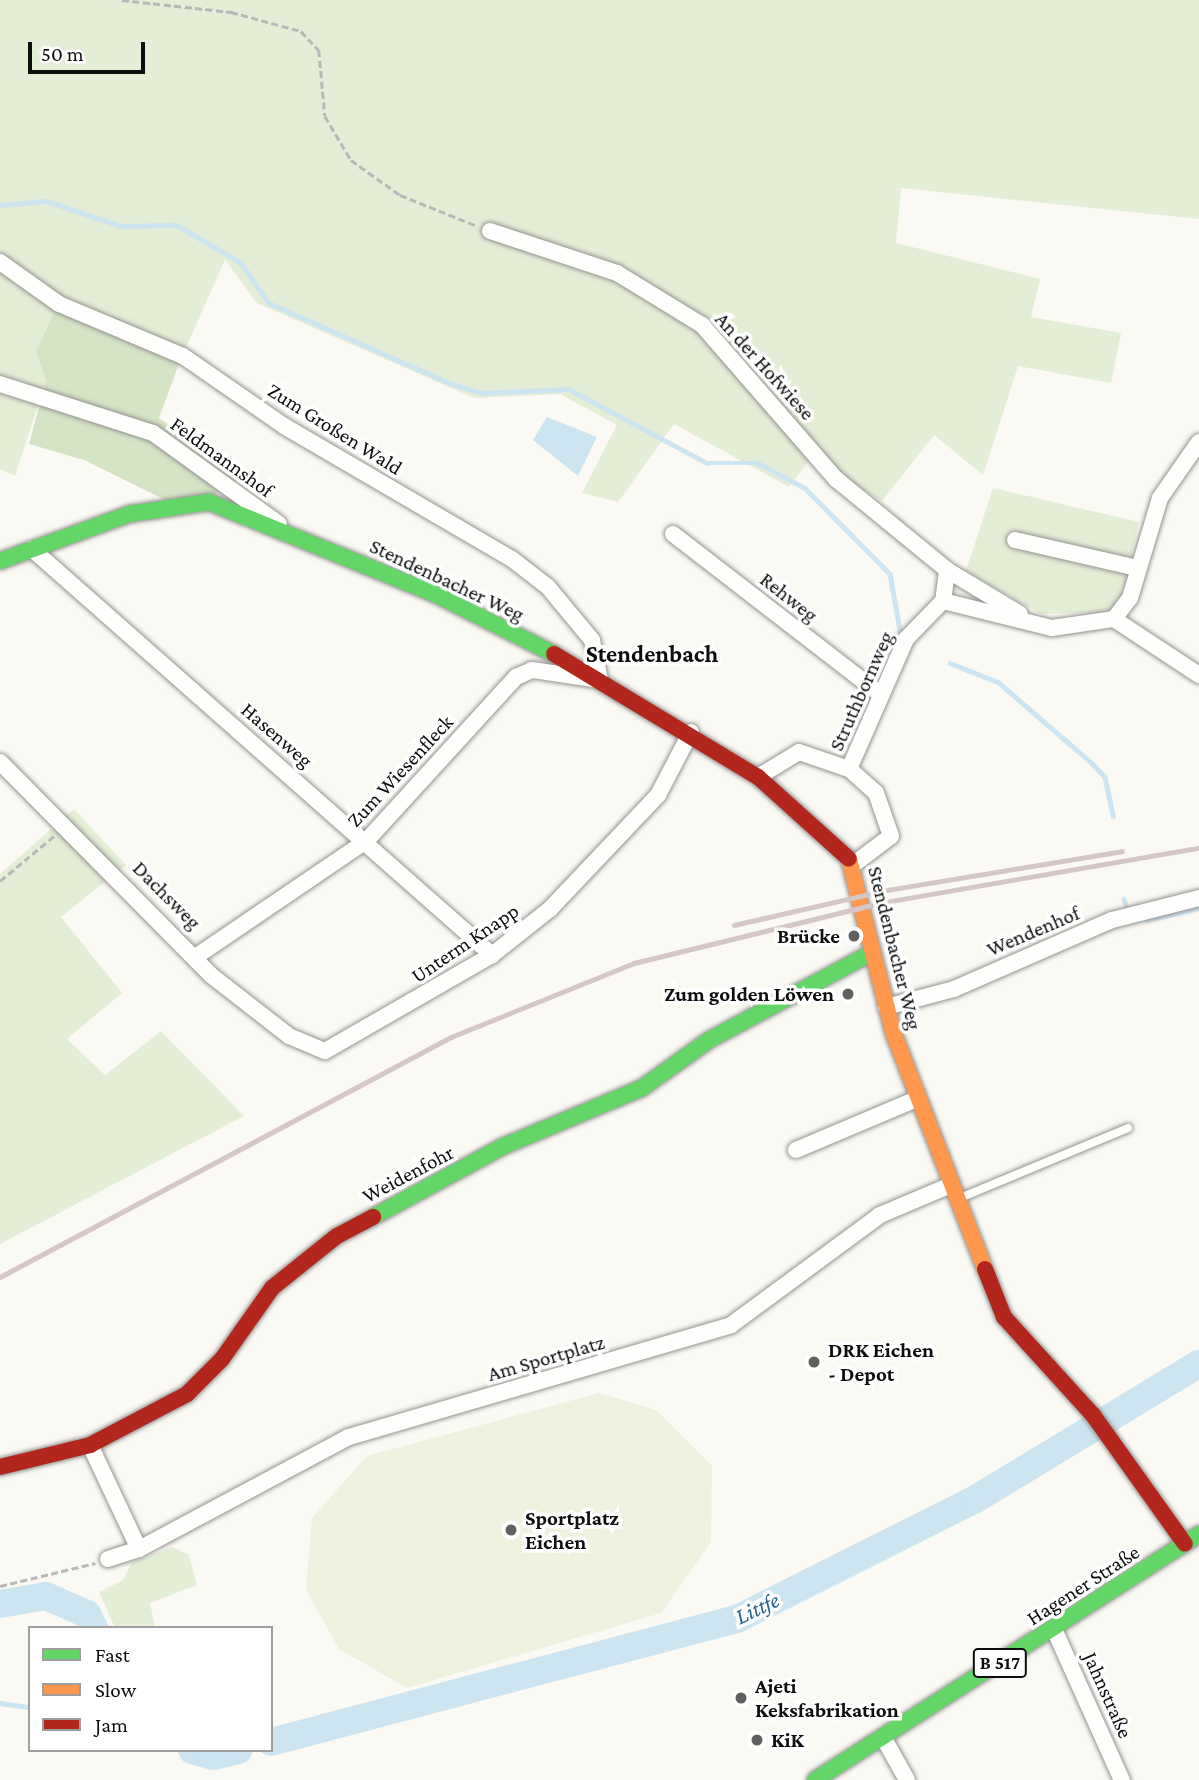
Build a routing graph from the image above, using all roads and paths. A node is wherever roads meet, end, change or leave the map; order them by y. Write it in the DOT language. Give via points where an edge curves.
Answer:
graph roads {
  1 [pos="122,0"];
  2 [pos="490,231"];
  3 [pos="0,261"];
  4 [pos="0,384"];
  5 [pos="1199,442"];
  6 [pos="673,534"];
  7 [pos="296,536"];
  8 [pos="1015,540"];
  9 [pos="32,549"];
  10 [pos="0,561"];
  11 [pos="1138,568"];
  12 [pos="947,570"];
  13 [pos="943,601"];
  14 [pos="1114,619"];
  15 [pos="1037,624"];
  16 [pos="1199,675"];
  17 [pos="600,680"];
  18 [pos="879,693"];
  19 [pos="691,732"];
  20 [pos="0,762"];
  21 [pos="849,769"];
  22 [pos="758,777"];
  23 [pos="67,825"];
  24 [pos="366,841"];
  25 [pos="854,864"];
  26 [pos="0,881"];
  27 [pos="1199,898"];
  28 [pos="872,953"];
  29 [pos="492,955"];
  30 [pos="198,956"];
  31 [pos="886,1007"];
  32 [pos="311,1048"];
  33 [pos="917,1099"];
  34 [pos="1128,1128"];
  35 [pos="796,1150"];
  36 [pos="954,1192"];
  37 [pos="90,1445"];
  38 [pos="0,1467"];
  39 [pos="1199,1534"];
  40 [pos="1185,1544"];
  41 [pos="139,1549"];
  42 [pos="108,1559"];
  43 [pos="0,1586"];
  44 [pos="1054,1629"];
  45 [pos="883,1737"];
  46 [pos="815,1780"];
  47 [pos="907,1780"];
  48 [pos="1122,1780"];
  1 -- 2 [label="path" via="231,12 301,31 320,50 325,116 351,160 400,195"];
  2 -- 12 [label="street, An der Hofwiese" via="617,273 702,325 836,479"];
  3 -- 17 [label="street, Zum Großen Wald" via="59,304 183,356 284,426 512,559 548,587 593,640"];
  4 -- 7 [label="street, Feldmannshof" via="153,433"];
  5 -- 11 [label="street" via="1160,498"];
  6 -- 18 [label="street, Rehweg"];
  7 -- 9 [label="street, Stendenbacher Weg" via="209,502 173,503"];
  7 -- 17 [label="street, Stendenbacher Weg" via="437,595"];
  8 -- 11 [label="street"];
  9 -- 10 [label="street, Stendenbacher Weg"];
  9 -- 24 [label="street, Hasenweg"];
  11 -- 14 [label="street" via="1130,598"];
  12 -- 13 [label="street"];
  12 -- 15 [label="street, An der Hofwiese"];
  13 -- 15 [label="street"];
  13 -- 18 [label="street, Struthbornweg" via="906,639"];
  14 -- 15 [label="street" via="1084,628"];
  14 -- 16 [label="street"];
  17 -- 19 [label="street, Stendenbacher Weg"];
  17 -- 24 [label="street, Zum Wiesenfleck" via="532,670 516,677"];
  18 -- 21 [label="street, Struthbornweg"];
  19 -- 22 [label="street, Stendenbacher Weg"];
  19 -- 29 [label="street, Unterm Knapp" via="658,795 550,909"];
  20 -- 23 [label="street, Dachsweg"];
  21 -- 22 [label="street, Struthbornweg" via="799,751"];
  21 -- 25 [label="street, Struthbornweg" via="876,793 891,836"];
  22 -- 25 [label="street, Stendenbacher Weg"];
  23 -- 26 [label="path"];
  23 -- 30 [label="street, Dachsweg"];
  24 -- 29 [label="street, Hasenweg"];
  24 -- 30 [label="street, Zum Wiesenfleck"];
  25 -- 28 [label="street, Stendenbacher Weg"];
  27 -- 31 [label="street, Wendenhof" via="1112,920 954,989"];
  28 -- 31 [label="street, Stendenbacher Weg"];
  28 -- 37 [label="street, Weidenfohr" via="709,1040 642,1088 504,1146 337,1236 272,1288 222,1359 187,1394"];
  29 -- 32 [label="street, Unterm Knapp" via="344,1046"];
  30 -- 32 [label="street, Dachsweg" via="212,976"];
  31 -- 33 [label="street, Stendenbacher Weg"];
  33 -- 35 [label="street"];
  33 -- 36 [label="street, Stendenbacher Weg"];
  34 -- 36 [label="lane"];
  36 -- 40 [label="street, Stendenbacher Weg" via="1004,1317 1093,1415"];
  36 -- 41 [label="street, Am Sportplatz" via="880,1215 731,1325 349,1437"];
  37 -- 38 [label="street, Weidenfohr"];
  37 -- 41 [label="street"];
  39 -- 40 [label="street, Hagener Straße / B 517"];
  40 -- 44 [label="street, Hagener Straße / B 517"];
  41 -- 42 [label="street, Am Sportplatz"];
  42 -- 43 [label="path"];
  44 -- 45 [label="street, Hagener Straße / B 517"];
  44 -- 48 [label="street, Jahnstraße"];
  45 -- 46 [label="street, Hagener Straße / B 517"];
  45 -- 47 [label="street"];
}
